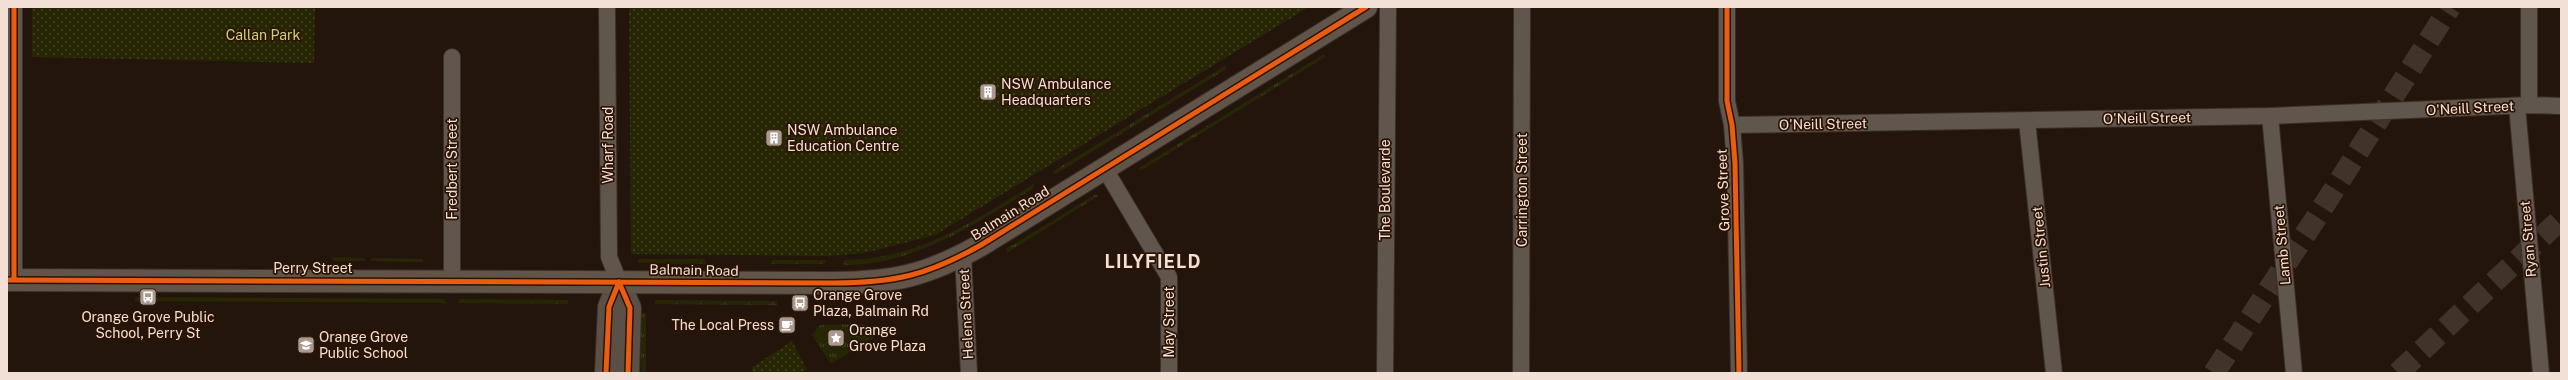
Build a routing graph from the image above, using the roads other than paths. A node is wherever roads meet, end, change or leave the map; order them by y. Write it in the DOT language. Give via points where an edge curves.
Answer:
graph roads {
  1 [pos="14,7"];
  2 [pos="607,7"];
  3 [pos="1366,7"];
  4 [pos="1388,7"];
  5 [pos="1522,7"];
  6 [pos="1727,7"];
  7 [pos="2529,7"];
  8 [pos="452,57"];
  9 [pos="2523,105"];
  10 [pos="2561,106"];
  11 [pos="2270,116"];
  12 [pos="2027,121"];
  13 [pos="1732,125"];
  14 [pos="1104,169"];
  15 [pos="963,256"];
  16 [pos="11,280"];
  17 [pos="452,280"];
  18 [pos="619,282"];
  19 [pos="606,373"];
  20 [pos="628,373"];
  21 [pos="969,373"];
  22 [pos="1169,373"];
  23 [pos="1385,373"];
  24 [pos="1521,373"];
  25 [pos="1738,373"];
  26 [pos="2054,373"];
  27 [pos="2294,373"];
  28 [pos="2540,373"];
  1 -- 16 [label="street"];
  2 -- 18 [label="street, Wharf Road" via="609,257"];
  3 -- 14 [label="main road, Balmain Road"];
  4 -- 23 [label="street, The Boulevarde"];
  5 -- 24 [label="street, Carrington Street"];
  6 -- 13 [label="street, Grove Street" via="1727,101"];
  7 -- 9 [label="street, Ryan Street"];
  8 -- 17 [label="street, Fredbert Street"];
  9 -- 10 [label="street, O'Neill Street"];
  9 -- 11 [label="street, O'Neill Street"];
  9 -- 28 [label="street, Ryan Street"];
  11 -- 12 [label="street, O'Neill Street"];
  11 -- 27 [label="street, Lamb Street"];
  12 -- 13 [label="street, O'Neill Street"];
  12 -- 26 [label="street, Justin Street"];
  13 -- 25 [label="street, Grove Street" via="1735,163"];
  14 -- 15 [label="main road, Balmain Road"];
  14 -- 22 [label="street, May Street" via="1169,277"];
  15 -- 18 [label="main road, Balmain Road" via="919,275 874,282"];
  15 -- 21 [label="street, Helena Street"];
  16 -- 17 [label="main road, Perry Street"];
  17 -- 18 [label="main road, Perry Street"];
  18 -- 19 [label="main road" via="609,307"];
  18 -- 20 [label="main road" via="630,308"];
}
